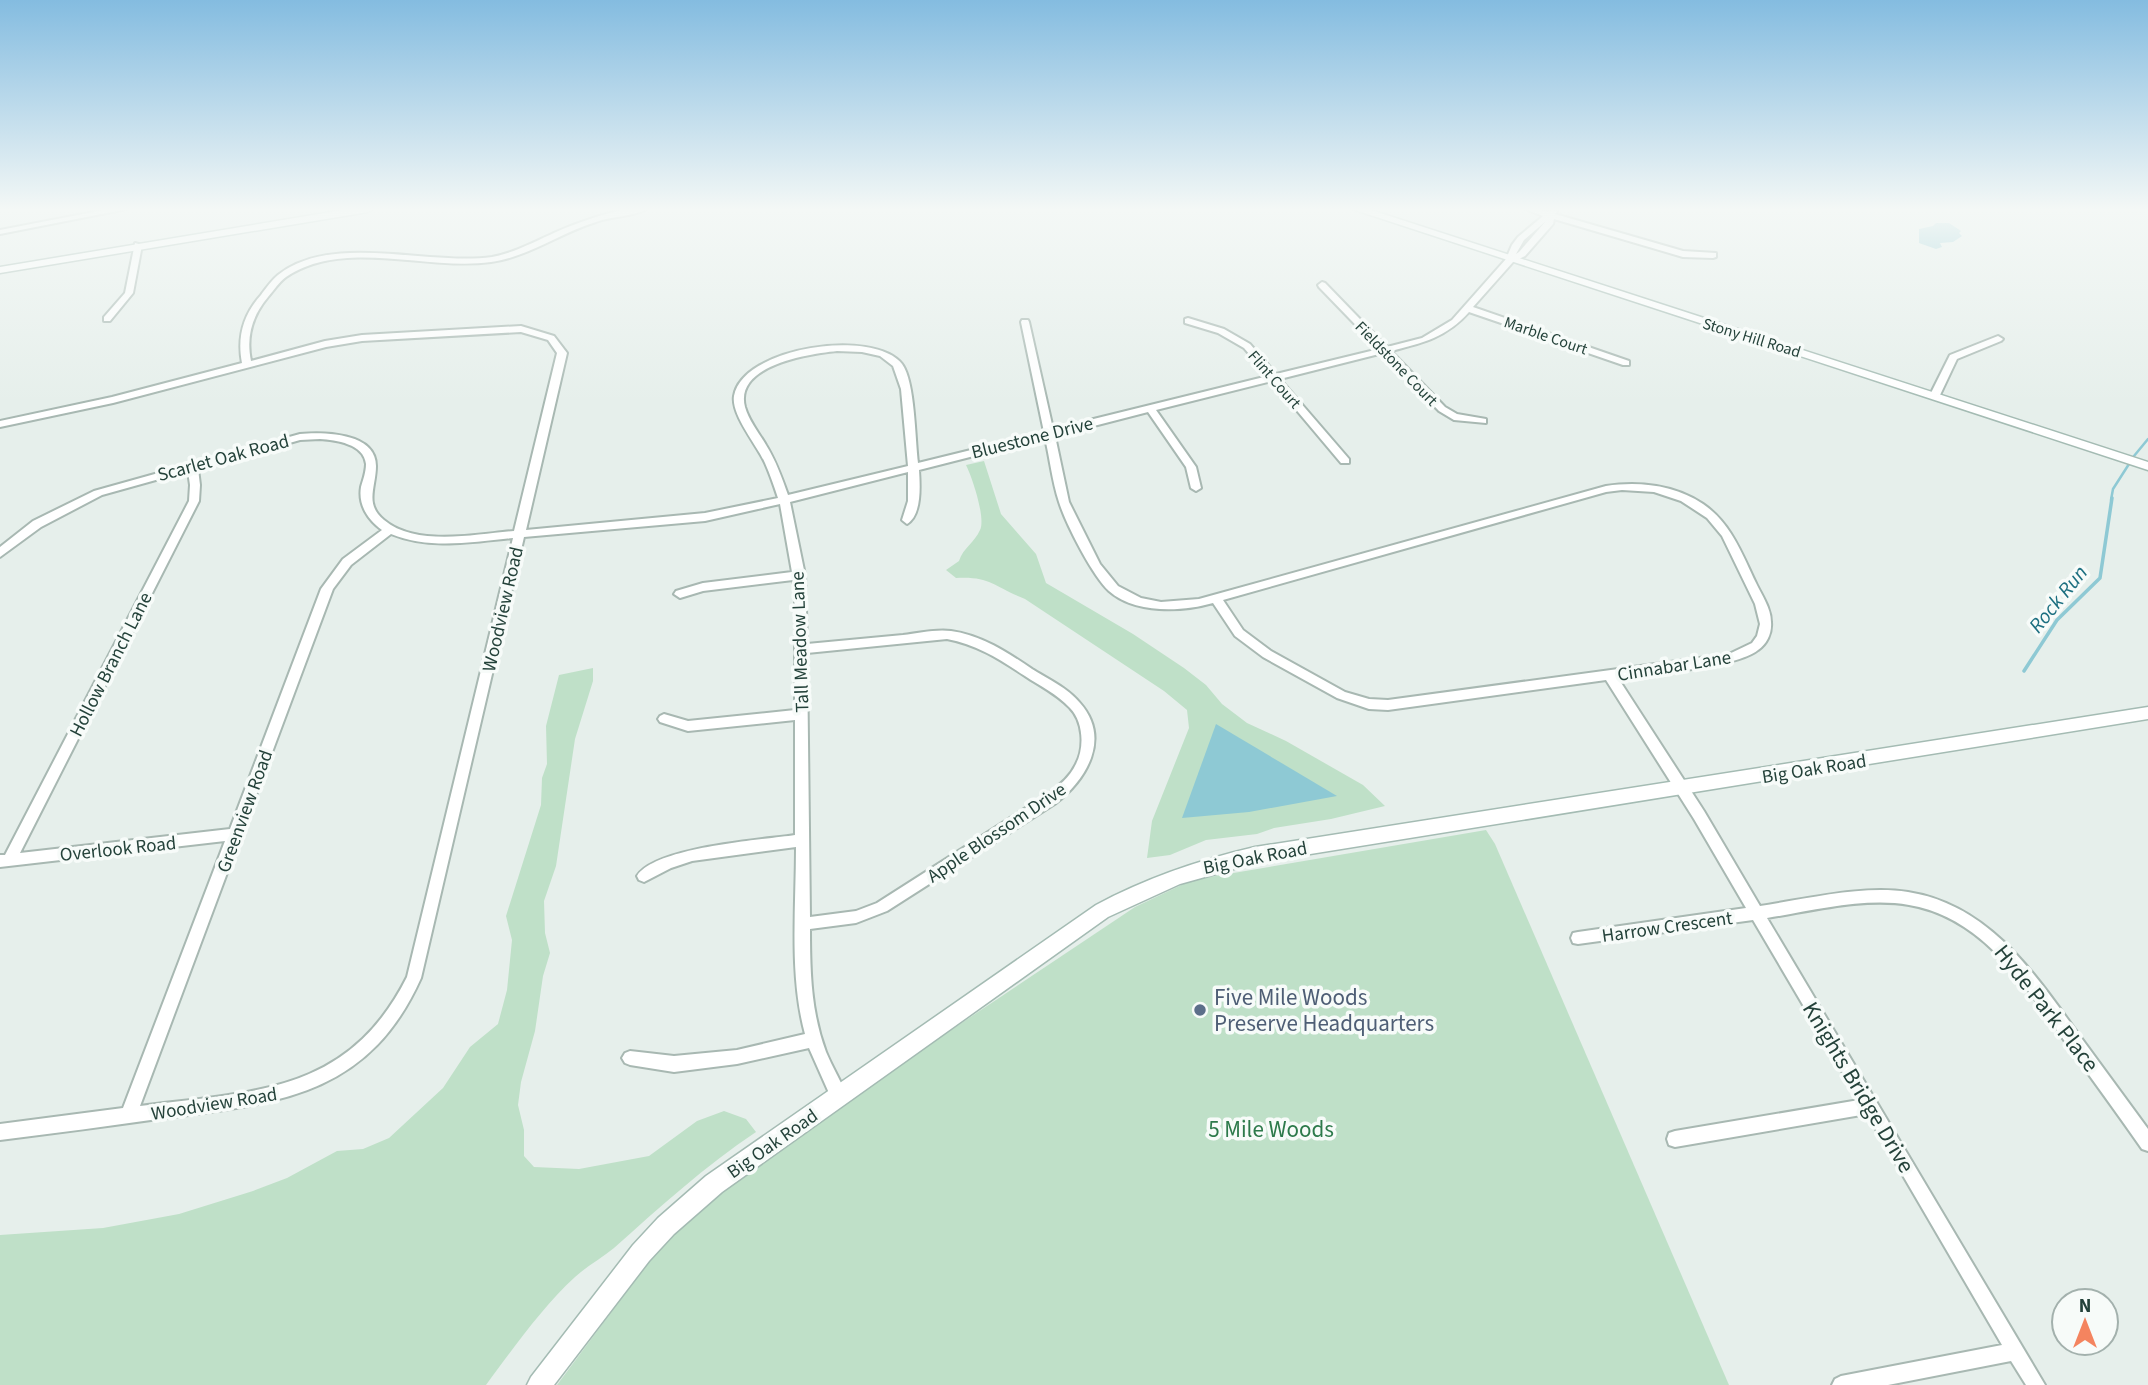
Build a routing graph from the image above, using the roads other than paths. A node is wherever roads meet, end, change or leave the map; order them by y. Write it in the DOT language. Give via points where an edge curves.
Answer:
graph roads {
  1 [pos="133,274"];
  2 [pos="287,274"];
  3 [pos="1498,274"];
  4 [pos="1553,274"];
  5 [pos="1322,285"];
  6 [pos="1467,308"];
  7 [pos="107,319"];
  8 [pos="1188,321"];
  9 [pos="1025,322"];
  10 [pos="1998,339"];
  11 [pos="1385,351"];
  12 [pos="1626,363"];
  13 [pos="247,365"];
  14 [pos="1275,378"];
  15 [pos="1935,396"];
  16 [pos="1150,408"];
  17 [pos="1483,421"];
  18 [pos="0,424"];
  19 [pos="1049,433"];
  20 [pos="1345,461"];
  21 [pos="191,465"];
  22 [pos="2148,466"];
  23 [pos="912,468"];
  24 [pos="1196,488"];
  25 [pos="783,500"];
  26 [pos="908,520"];
  27 [pos="391,529"];
  28 [pos="520,534"];
  29 [pos="0,553"];
  30 [pos="799,575"];
  31 [pos="680,594"];
  32 [pos="1215,598"];
  33 [pos="802,649"];
  34 [pos="1609,674"];
  35 [pos="2148,713"];
  36 [pos="802,714"];
  37 [pos="664,719"];
  38 [pos="1682,789"];
  39 [pos="236,834"];
  40 [pos="803,840"];
  41 [pos="4,860"];
  42 [pos="644,876"];
  43 [pos="1756,913"];
  44 [pos="802,924"];
  45 [pos="1578,938"];
  46 [pos="812,1040"];
  47 [pos="630,1058"];
  48 [pos="839,1096"];
  49 [pos="1870,1106"];
  50 [pos="128,1116"];
  51 [pos="0,1132"];
  52 [pos="1675,1139"];
  53 [pos="2148,1143"];
  54 [pos="2015,1351"];
  55 [pos="539,1385"];
  56 [pos="1841,1385"];
  57 [pos="2036,1385"];
  1 -- 7 [label="street" via="129,293"];
  2 -- 13 [label="street" via="272,283 244,327"];
  3 -- 6 [label="street, Bluestone Drive"];
  4 -- 15 [label="street, Stony Hill Road"];
  5 -- 11 [label="street, Fieldstone Court"];
  6 -- 11 [label="street, Bluestone Drive" via="1436,335"];
  6 -- 12 [label="street, Marble Court"];
  8 -- 14 [label="street, Flint Court" via="1241,342"];
  9 -- 19 [label="street, Cinnabar Lane"];
  10 -- 15 [label="street" via="1953,357"];
  11 -- 14 [label="street, Bluestone Drive"];
  11 -- 17 [label="street, Fieldstone Court" via="1449,415"];
  13 -- 18 [label="street, Woodview Road"];
  13 -- 28 [label="street, Woodview Road" via="362,338 511,328 551,338 562,353 560,367"];
  14 -- 16 [label="street, Bluestone Drive"];
  14 -- 20 [label="street, Flint Court"];
  15 -- 22 [label="street, Stony Hill Road"];
  16 -- 19 [label="street, Bluestone Drive"];
  16 -- 24 [label="street" via="1191,467"];
  19 -- 23 [label="street, Bluestone Drive"];
  19 -- 32 [label="street, Cinnabar Lane" via="1070,519 1105,580 1126,596 1151,605 1174,607"];
  21 -- 27 [label="street, Scarlet Oak Road" via="290,438 319,435 348,440 368,454 369,509"];
  21 -- 29 [label="street, Scarlet Oak Road" via="79,501 37,524"];
  21 -- 41 [label="street, Hollow Branch Lane" via="194,501"];
  23 -- 25 [label="street, Bluestone Drive"];
  23 -- 25 [label="street, Tall Meadow Lane" via="902,374 894,360 871,349 851,347 780,360 749,376 738,398"];
  23 -- 26 [label="street" via="914,503"];
  25 -- 28 [label="street, Bluestone Drive" via="705,516"];
  25 -- 30 [label="street, Tall Meadow Lane"];
  27 -- 28 [label="street" via="431,540"];
  27 -- 39 [label="street, Greenview Road" via="349,559 332,578"];
  28 -- 50 [label="street, Woodview Road" via="414,978 397,1012 350,1061 306,1086 253,1099"];
  30 -- 31 [label="street"];
  30 -- 33 [label="street, Tall Meadow Lane"];
  32 -- 34 [label="street, Cinnabar Lane" via="1231,624 1252,644 1341,695 1369,704 1408,704"];
  32 -- 34 [label="street, Cinnabar Lane" via="1606,489 1633,486 1672,493 1706,512 1726,534 1762,607 1764,634 1749,651 1729,658"];
  33 -- 36 [label="street, Tall Meadow Lane"];
  33 -- 44 [label="street, Apple Blossom Drive" via="932,636 970,639 1064,695 1082,714 1088,740 1083,765 1051,799 882,907 856,917"];
  34 -- 38 [label="street, Knights Bridge Drive"];
  35 -- 38 [label="street, Big Oak Road"];
  36 -- 37 [label="street" via="701,726"];
  36 -- 40 [label="street, Tall Meadow Lane"];
  38 -- 43 [label="street, Knights Bridge Drive"];
  38 -- 48 [label="street, Big Oak Road" via="1255,855 1165,879 1102,911"];
  39 -- 41 [label="street, Overlook Road"];
  39 -- 50 [label="street, Greenview Road"];
  40 -- 42 [label="street" via="692,855"];
  40 -- 44 [label="street, Tall Meadow Lane"];
  43 -- 45 [label="street, Harrow Crescent"];
  43 -- 49 [label="street, Knights Bridge Drive"];
  43 -- 53 [label="street, Hyde Park Place" via="1893,896 1924,901 1973,923 2017,962"];
  44 -- 46 [label="street, Tall Meadow Lane" via="805,1012"];
  46 -- 47 [label="street" via="674,1065"];
  46 -- 48 [label="street, Tall Meadow Lane"];
  48 -- 55 [label="street, Big Oak Road" via="714,1184 666,1226"];
  49 -- 52 [label="street"];
  49 -- 54 [label="street, Knights Bridge Drive"];
  50 -- 51 [label="street, Woodview Road"];
  54 -- 56 [label="street"];
  54 -- 57 [label="street, Knights Bridge Drive"];
}
